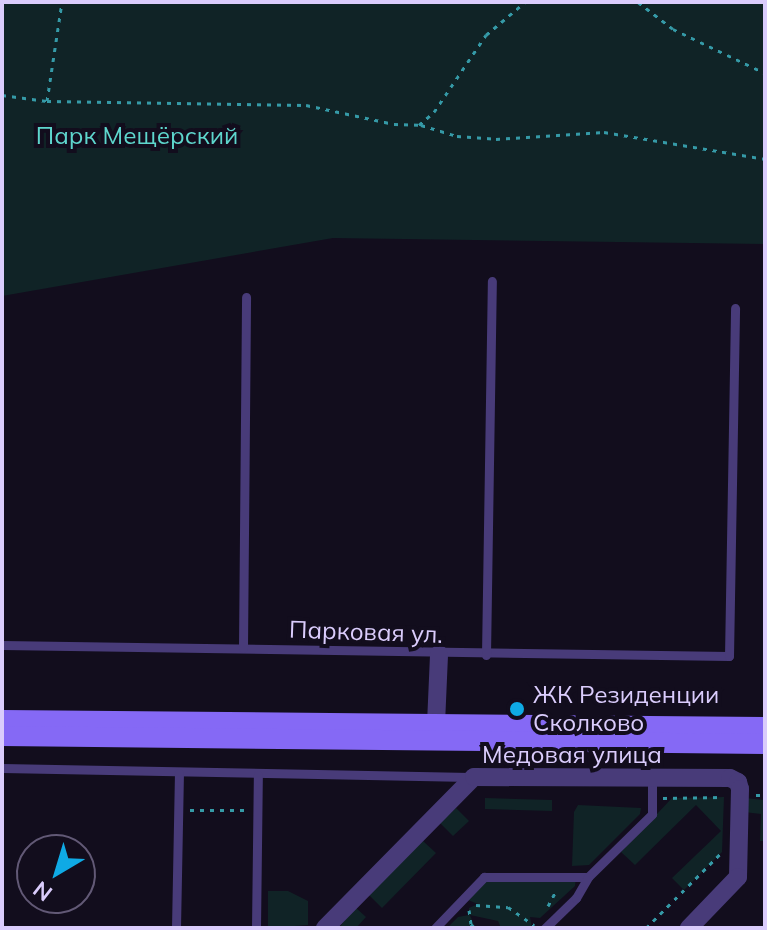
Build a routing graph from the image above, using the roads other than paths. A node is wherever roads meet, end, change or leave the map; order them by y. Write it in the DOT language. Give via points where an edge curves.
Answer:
graph roads {
  1 [pos="492,281"];
  2 [pos="246,297"];
  3 [pos="735,308"];
  4 [pos="2,645"];
  5 [pos="243,648"];
  6 [pos="439,654"];
  7 [pos="486,655"];
  8 [pos="2,720"];
  9 [pos="436,724"];
  10 [pos="765,727"];
  11 [pos="2,736"];
  12 [pos="765,744"];
  13 [pos="2,768"];
  14 [pos="179,773"];
  15 [pos="258,775"];
  16 [pos="474,777"];
  17 [pos="652,778"];
  18 [pos="588,877"];
  19 [pos="176,928"];
  20 [pos="256,928"];
  21 [pos="325,928"];
  22 [pos="435,928"];
  23 [pos="545,928"];
  24 [pos="689,928"];
  1 -- 7 [label="lane"];
  2 -- 5 [label="lane"];
  3 -- 7 [label="lane, Парковая ул." via="729,656"];
  4 -- 5 [label="lane, Парковая ул."];
  5 -- 6 [label="lane, Парковая ул."];
  6 -- 7 [label="lane, Парковая ул."];
  6 -- 9 [label="street"];
  8 -- 9 [label="street"];
  9 -- 10 [label="street"];
  11 -- 12 [label="street"];
  13 -- 14 [label="lane"];
  14 -- 15 [label="lane"];
  14 -- 19 [label="lane"];
  15 -- 16 [label="lane"];
  15 -- 20 [label="lane"];
  16 -- 17 [label="street, Медовая улица"];
  16 -- 21 [label="street, Медовая улица"];
  17 -- 18 [label="lane" via="652,814"];
  17 -- 24 [label="street, Медовая улица" via="738,782 738,877"];
  18 -- 22 [label="lane" via="484,877"];
  18 -- 23 [label="lane" via="576,898"];
}
